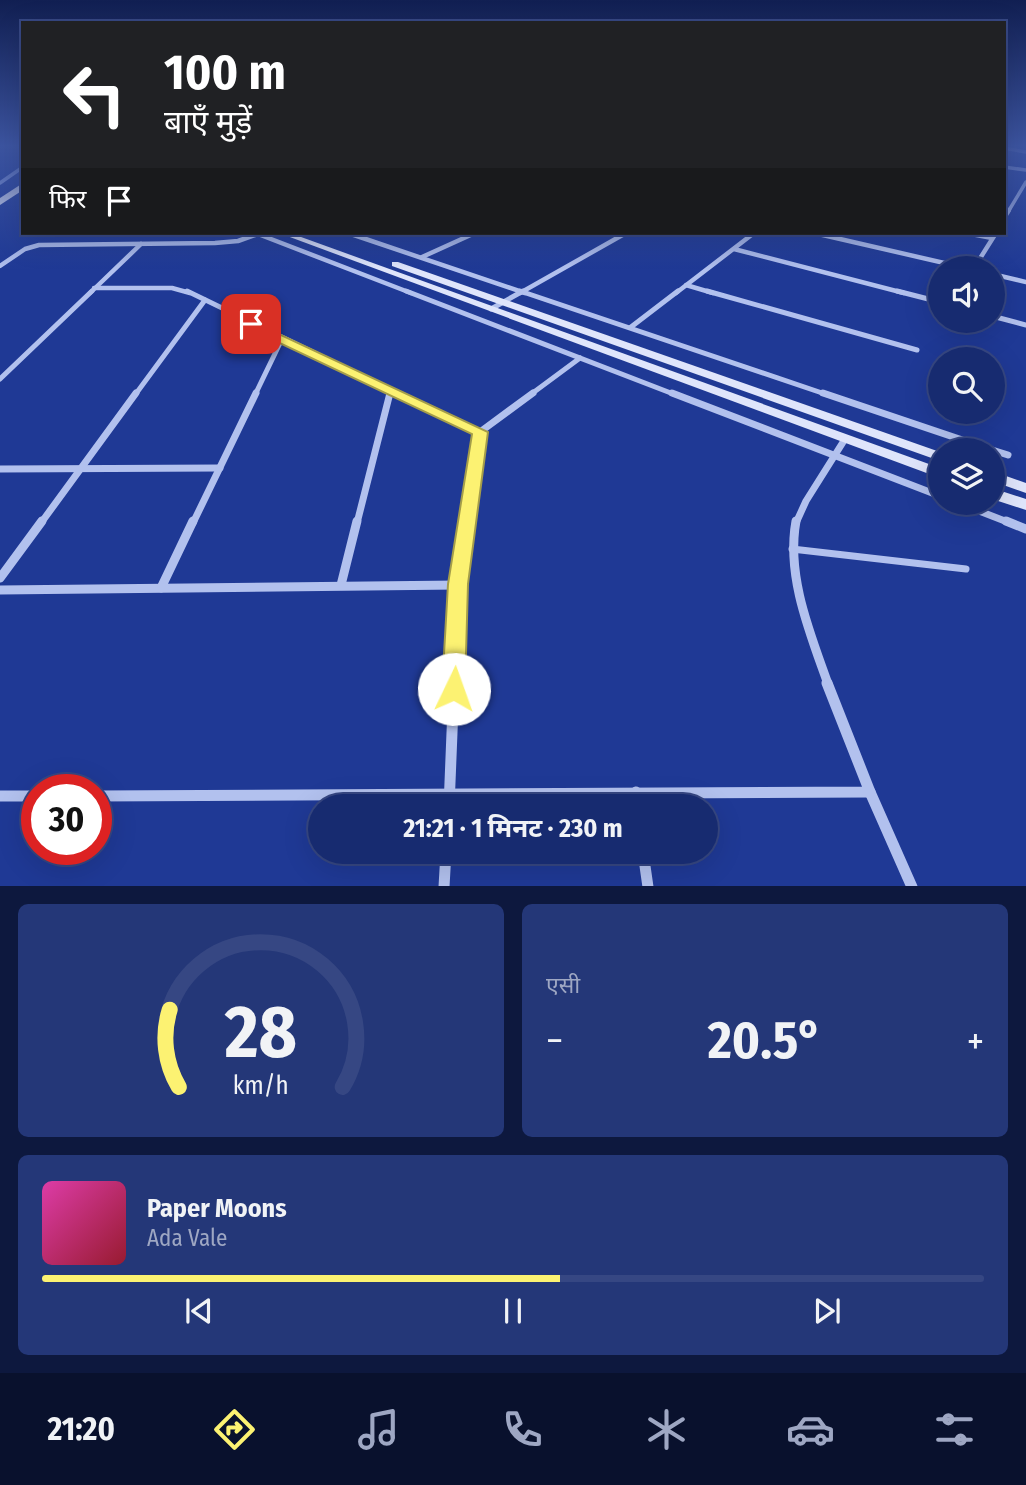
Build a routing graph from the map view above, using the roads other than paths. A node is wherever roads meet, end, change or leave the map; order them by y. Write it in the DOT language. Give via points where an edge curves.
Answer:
graph roads {
  1 [pos="21,187"];
  2 [pos="1022,187"];
  3 [pos="0,202"];
  4 [pos="1006,212"];
  5 [pos="256,235"];
  6 [pos="263,235"];
  7 [pos="288,235"];
  8 [pos="314,235"];
  9 [pos="354,235"];
  10 [pos="471,235"];
  11 [pos="622,235"];
  12 [pos="752,235"];
  13 [pos="823,235"];
  14 [pos="994,235"];
  15 [pos="142,243"];
  16 [pos="734,249"];
  17 [pos="981,256"];
  18 [pos="422,257"];
  19 [pos="928,259"];
  20 [pos="0,266"];
  21 [pos="1005,277"];
  22 [pos="1026,282"];
  23 [pos="687,285"];
  24 [pos="94,288"];
  25 [pos="523,291"];
  26 [pos="928,299"];
  27 [pos="205,300"];
  28 [pos="503,302"];
  29 [pos="491,309"];
  30 [pos="1005,319"];
  31 [pos="1026,325"];
  32 [pos="631,327"];
  33 [pos="282,339"];
  34 [pos="917,350"];
  35 [pos="580,358"];
  36 [pos="0,379"];
  37 [pos="390,391"];
  38 [pos="480,432"];
  39 [pos="957,438"];
  40 [pos="845,439"];
  41 [pos="928,453"];
  42 [pos="1005,454"];
  43 [pos="1008,455"];
  44 [pos="835,457"];
  45 [pos="80,468"];
  46 [pos="220,468"];
  47 [pos="928,469"];
  48 [pos="0,470"];
  49 [pos="1005,481"];
  50 [pos="1026,488"];
  51 [pos="928,492"];
  52 [pos="1005,497"];
  53 [pos="1026,505"];
  54 [pos="991,515"];
  55 [pos="1026,528"];
  56 [pos="791,548"];
  57 [pos="966,569"];
  58 [pos="0,578"];
  59 [pos="458,584"];
  60 [pos="341,585"];
  61 [pos="161,588"];
  62 [pos="0,590"];
  63 [pos="636,792"];
  64 [pos="870,792"];
  65 [pos="449,794"];
  66 [pos="589,794"];
  67 [pos="0,796"];
  68 [pos="21,796"];
  69 [pos="112,796"];
  70 [pos="308,798"];
  71 [pos="445,864"];
  72 [pos="645,864"];
  73 [pos="444,886"];
  74 [pos="648,886"];
  75 [pos="912,886"];
  1 -- 3 [label="main road"];
  2 -- 4 [label="street"];
  5 -- 15 [label="street" via="228,243"];
  6 -- 35 [label="street"];
  7 -- 29 [label="street"];
  8 -- 28 [label="street"];
  9 -- 18 [label="street"];
  10 -- 18 [label="street"];
  11 -- 25 [label="street"];
  12 -- 16 [label="street"];
  13 -- 19 [label="street"];
  14 -- 17 [label="street"];
  15 -- 20 [label="street" via="39,245 24,249"];
  15 -- 24 [label="street"];
  16 -- 23 [label="street"];
  16 -- 26 [label="street"];
  18 -- 25 [label="street"];
  21 -- 22 [label="street"];
  23 -- 32 [label="street"];
  23 -- 34 [label="street"];
  24 -- 27 [label="street" via="180,289"];
  24 -- 36 [label="street"];
  25 -- 28 [label="street"];
  25 -- 32 [label="street"];
  27 -- 33 [label="street"];
  27 -- 45 [label="street"];
  28 -- 29 [label="street"];
  28 -- 41 [label="street"];
  29 -- 40 [label="street"];
  30 -- 31 [label="street"];
  32 -- 39 [label="street"];
  33 -- 37 [label="street"];
  33 -- 46 [label="street"];
  35 -- 38 [label="street"];
  35 -- 44 [label="street"];
  37 -- 38 [label="street"];
  37 -- 60 [label="street"];
  38 -- 59 [label="street"];
  40 -- 44 [label="street"];
  40 -- 47 [label="street"];
  42 -- 43 [label="street"];
  44 -- 51 [label="street"];
  44 -- 56 [label="street" via="796,522"];
  45 -- 46 [label="street"];
  45 -- 48 [label="street"];
  45 -- 58 [label="street"];
  46 -- 61 [label="street"];
  49 -- 50 [label="street"];
  52 -- 53 [label="street"];
  54 -- 55 [label="street"];
  56 -- 57 [label="lane"];
  56 -- 64 [label="street" via="807,624"];
  59 -- 60 [label="street"];
  59 -- 65 [label="street"];
  60 -- 61 [label="street"];
  61 -- 62 [label="street"];
  63 -- 64 [label="street"];
  63 -- 66 [label="street"];
  64 -- 75 [label="street"];
  67 -- 68 [label="street"];
  69 -- 70 [label="street"];
  71 -- 73 [label="street"];
  72 -- 74 [label="street"];
}
